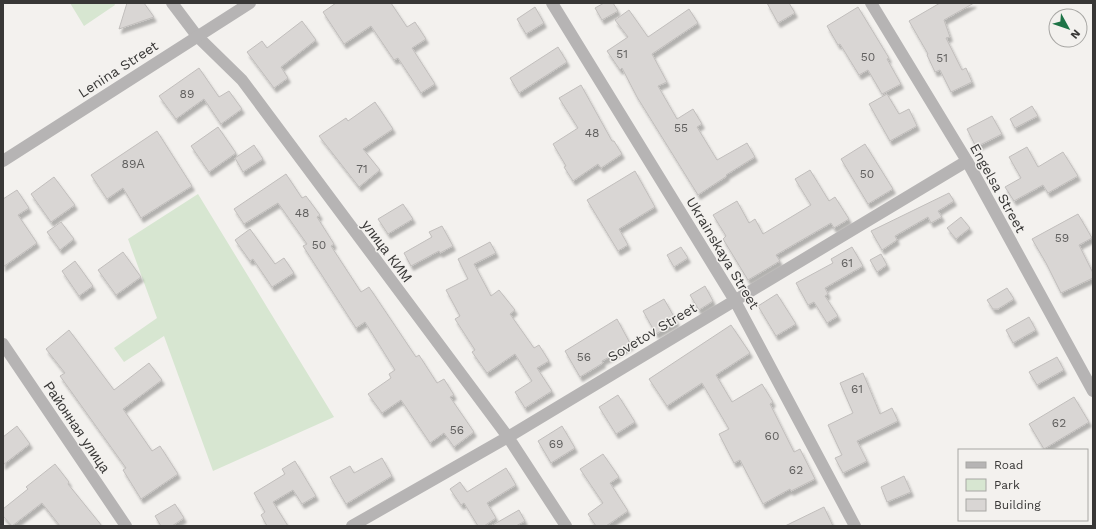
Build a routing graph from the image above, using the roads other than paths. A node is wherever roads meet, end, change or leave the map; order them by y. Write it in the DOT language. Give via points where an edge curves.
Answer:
graph roads {
  1 [pos="172,3"];
  2 [pos="250,3"];
  3 [pos="552,3"];
  4 [pos="871,3"];
  5 [pos="197,36"];
  6 [pos="966,161"];
  7 [pos="3,162"];
  8 [pos="734,299"];
  9 [pos="3,344"];
  10 [pos="1093,391"];
  11 [pos="508,437"];
  12 [pos="126,526"];
  13 [pos="352,526"];
  14 [pos="566,526"];
  15 [pos="855,526"];
  1 -- 5 [label="street, улица КИМ"];
  2 -- 5 [label="street, Lenina Street"];
  3 -- 8 [label="street, Ukrainskaya Street"];
  4 -- 6 [label="street, Engelsa Street"];
  5 -- 7 [label="street, Lenina Street"];
  5 -- 11 [label="street, улица КИМ" via="242,80"];
  6 -- 8 [label="street, Sovetov Street"];
  6 -- 10 [label="street, Engelsa Street"];
  8 -- 11 [label="street, Sovetov Street"];
  8 -- 15 [label="street, Ukrainskaya Street"];
  9 -- 12 [label="street, Районная улица"];
  11 -- 13 [label="street, Sovetov Street"];
  11 -- 14 [label="street, улица КИМ"];
}
